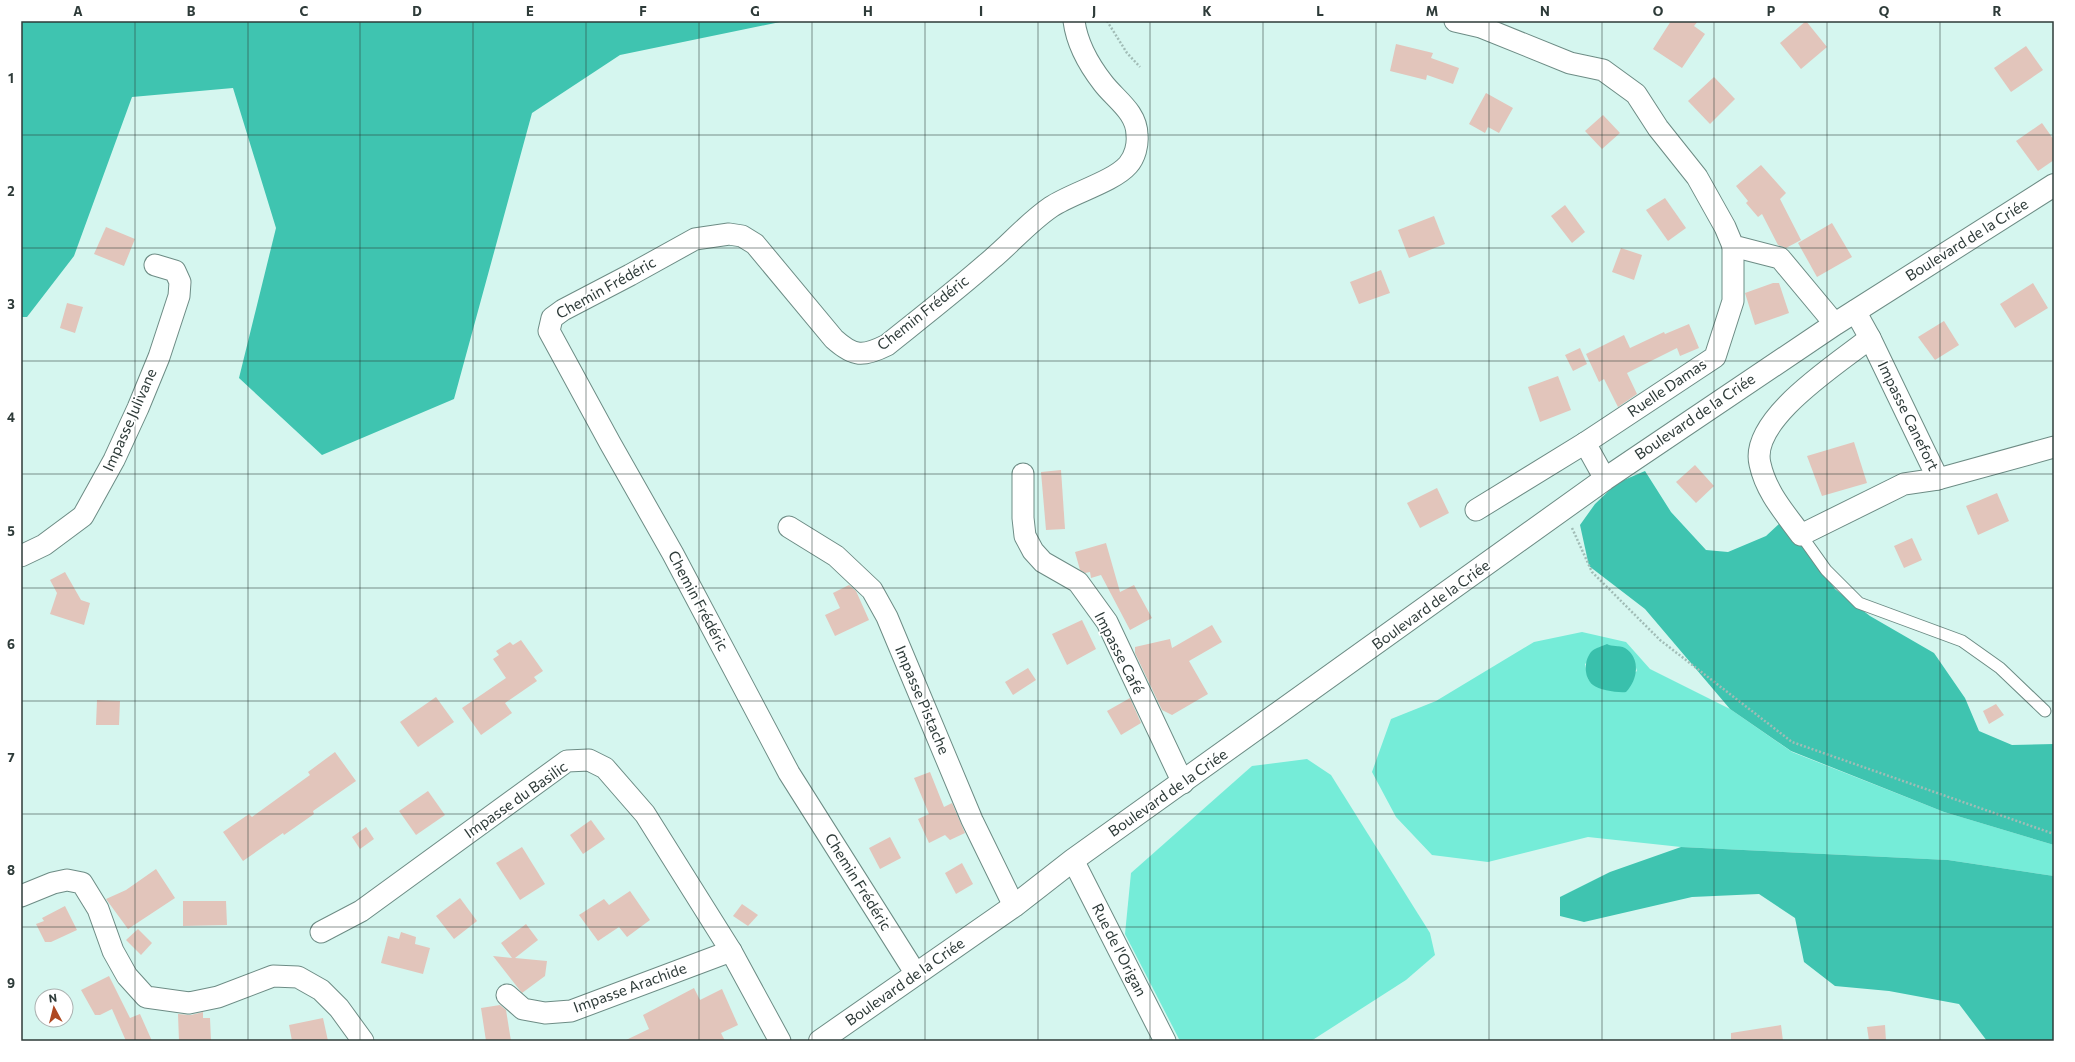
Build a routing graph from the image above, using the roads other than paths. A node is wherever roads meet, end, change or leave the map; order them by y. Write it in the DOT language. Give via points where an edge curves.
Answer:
graph roads {
  1 [pos="1074,21"];
  2 [pos="1456,21"];
  3 [pos="2054,184"];
  4 [pos="1733,246"];
  5 [pos="155,265"];
  6 [pos="1855,311"];
  7 [pos="1835,324"];
  8 [pos="1870,338"];
  9 [pos="1585,443"];
  10 [pos="2054,447"];
  11 [pos="1023,474"];
  12 [pos="1605,479"];
  13 [pos="1938,479"];
  14 [pos="1476,510"];
  15 [pos="789,527"];
  16 [pos="1801,535"];
  17 [pos="21,556"];
  18 [pos="2045,711"];
  19 [pos="1183,783"];
  20 [pos="1073,860"];
  21 [pos="21,896"];
  22 [pos="1014,906"];
  23 [pos="320,932"];
  24 [pos="731,950"];
  25 [pos="916,974"];
  26 [pos="508,995"];
  27 [pos="363,1041"];
  28 [pos="780,1041"];
  29 [pos="820,1041"];
  30 [pos="1165,1041"];
  1 -- 25 [label="street, Chemin Frédéric" via="1080,47 1102,83 1132,115 1138,133 1133,157 1118,174 1066,197 1050,208 994,258 887,345 870,353 846,350 755,244 742,236 729,234 695,239 677,248 563,310 552,318 549,324 552,338 673,554 788,773"];
  2 -- 4 [label="street" via="1481,27 1570,62 1604,70 1636,94 1658,128 1697,177"];
  3 -- 6 [label="main road, Boulevard de la Criée"];
  4 -- 7 [label="street" via="1780,258"];
  4 -- 9 [label="street, Ruelle Damas" via="1733,301 1715,357"];
  5 -- 17 [label="street, Impasse Julivane" via="175,271 180,282 179,296 159,357 138,408 114,460 83,516 44,545"];
  6 -- 7 [label="main road, Boulevard de la Criée"];
  6 -- 8 [label="street, Impasse Canefort"];
  7 -- 12 [label="main road, Boulevard de la Criée"];
  8 -- 13 [label="street, Impasse Canefort"];
  8 -- 16 [label="street" via="1789,402 1766,429 1760,445 1760,462 1770,492"];
  9 -- 12 [label="street"];
  9 -- 14 [label="street, Ruelle Damas"];
  10 -- 13 [label="street, Impasse Canefort"];
  11 -- 19 [label="street, Impasse Café" via="1022,518 1025,536 1043,562 1078,582 1107,622"];
  12 -- 19 [label="main road, Boulevard de la Criée"];
  13 -- 16 [label="street" via="1904,484"];
  15 -- 22 [label="street, Impasse Pistache" via="836,556 872,590 887,617 972,820"];
  16 -- 18 [label="lane" via="1826,570 1859,603 1962,641 2000,668"];
  19 -- 20 [label="main road, Boulevard de la Criée"];
  20 -- 22 [label="main road, Boulevard de la Criée"];
  20 -- 30 [label="street, Rue de l'Origan"];
  21 -- 27 [label="street" via="67,880 82,883 98,909 113,951 127,976 146,997 189,1003 218,997 273,976 298,977 321,990 339,1008"];
  22 -- 25 [label="main road, Boulevard de la Criée"];
  23 -- 24 [label="street, Impasse du Basilic" via="361,911 567,761 589,760 605,768 645,814"];
  24 -- 26 [label="street, Impasse Arachide" via="571,1011 545,1014 524,1009"];
  24 -- 28 [label="street, Impasse du Basilic"];
  25 -- 29 [label="main road, Boulevard de la Criée"];
}
